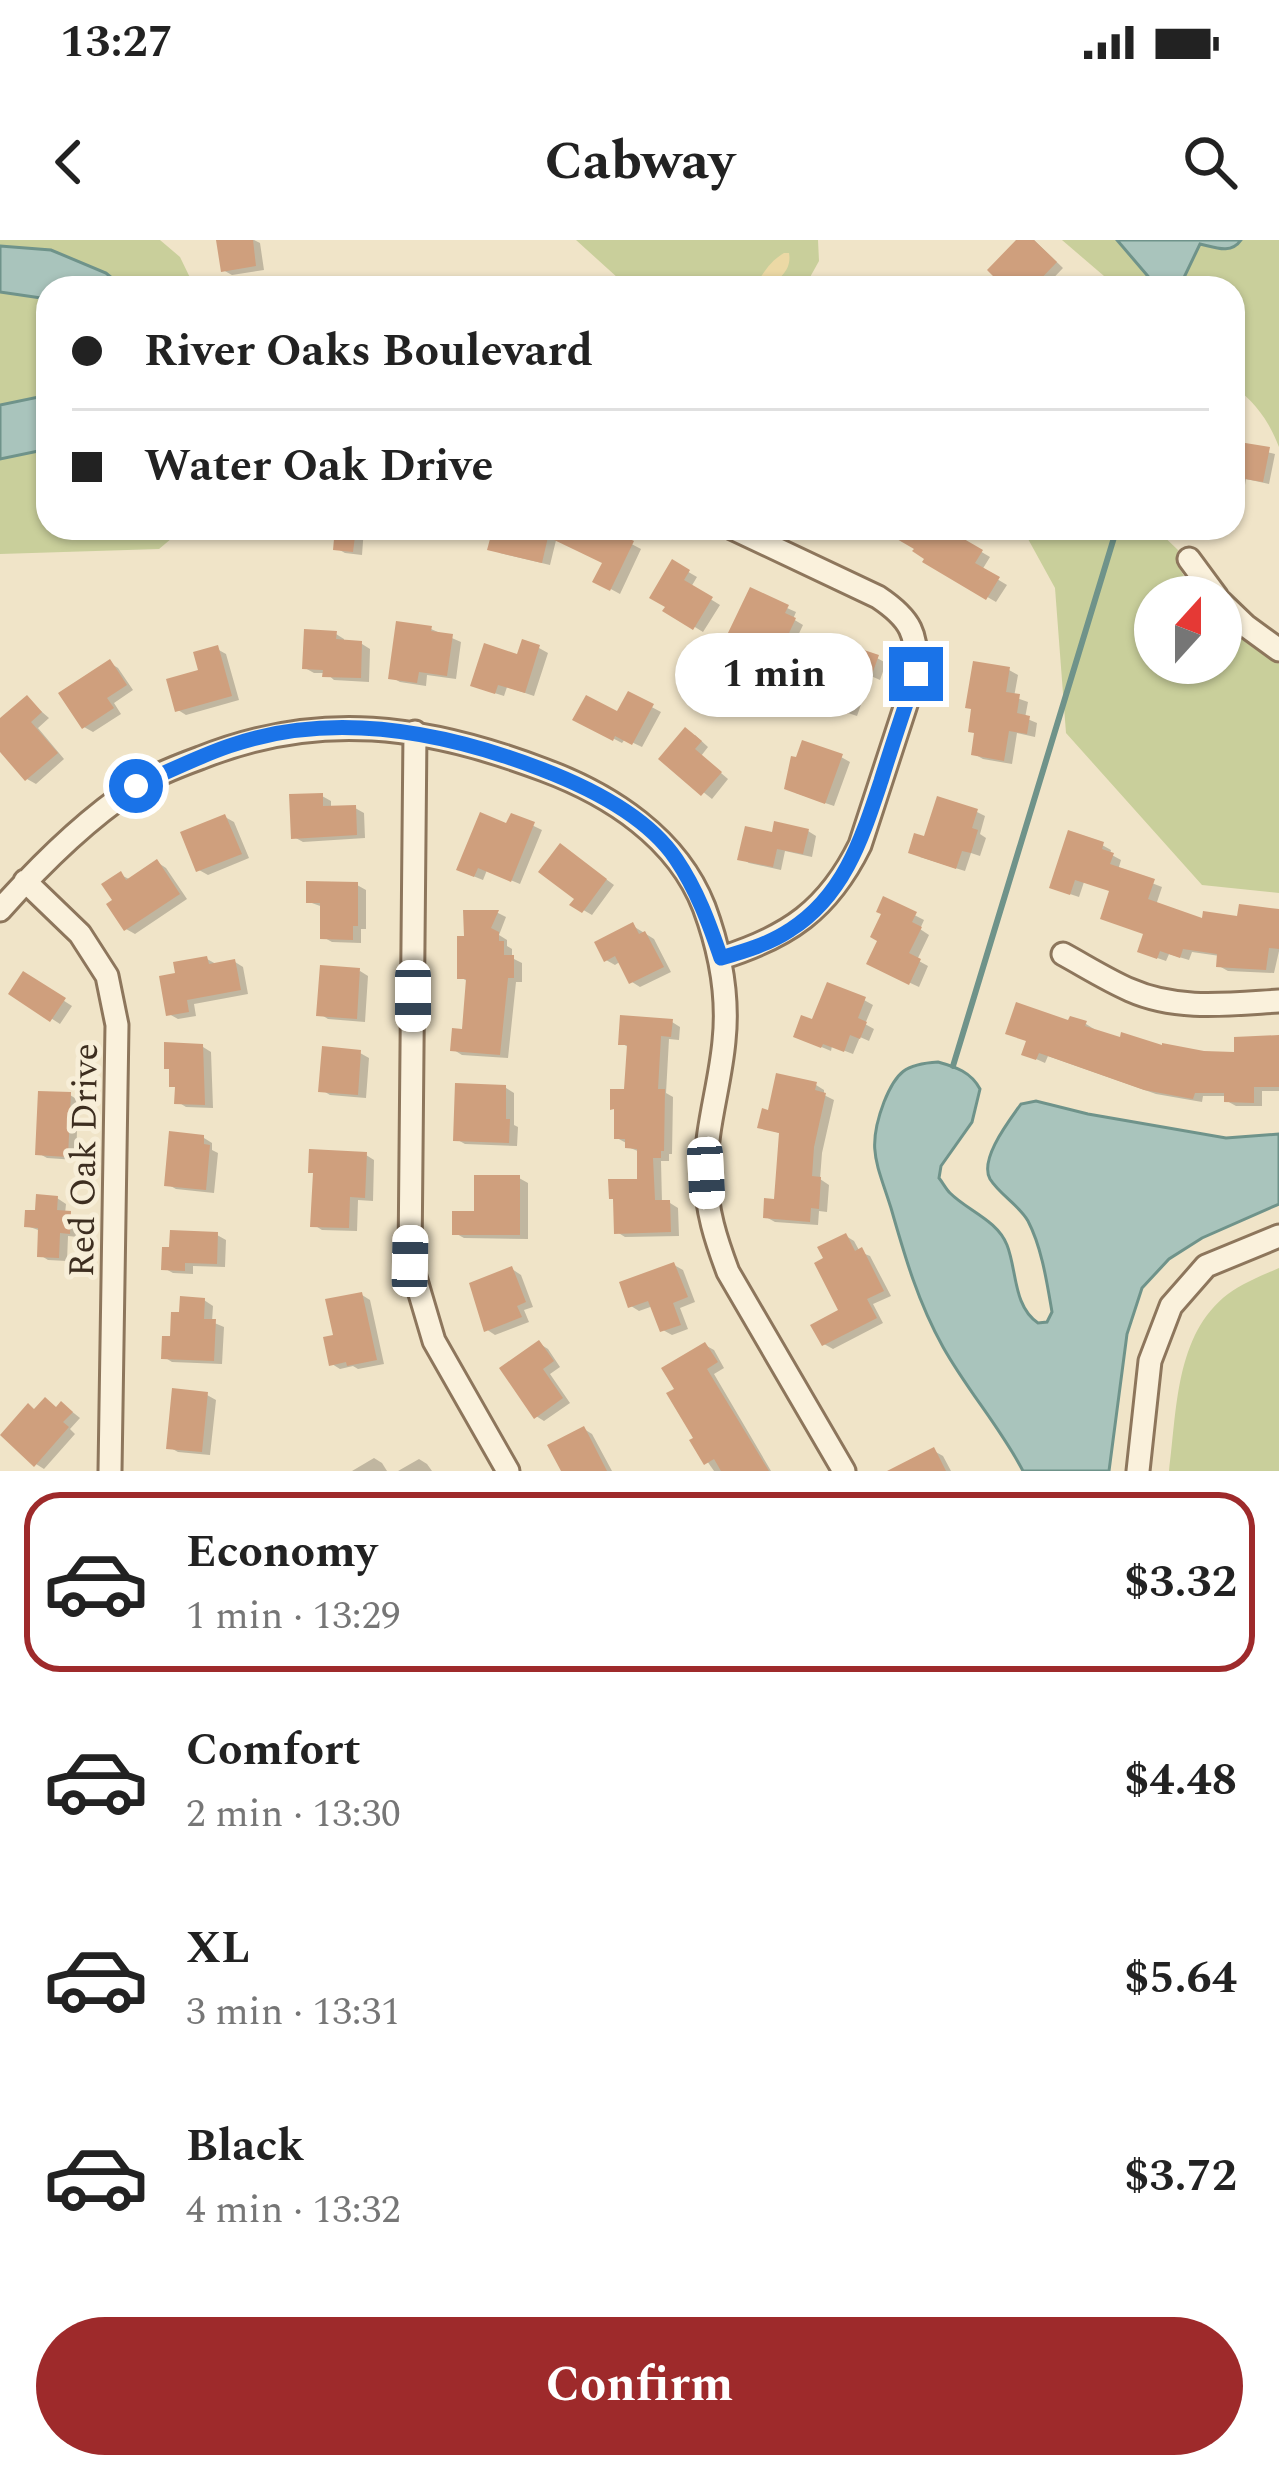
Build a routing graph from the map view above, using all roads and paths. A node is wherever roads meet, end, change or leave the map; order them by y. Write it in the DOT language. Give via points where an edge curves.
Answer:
graph roads {
  1 [pos="778,540"];
  2 [pos="1189,559"];
  3 [pos="1202,576"];
  4 [pos="1242,619"];
  5 [pos="1279,650"];
  6 [pos="416,732"];
  7 [pos="26,881"];
  8 [pos="0,910"];
  9 [pos="1063,954"];
  10 [pos="721,958"];
  11 [pos="1279,1000"];
  12 [pos="1279,1236"];
  13 [pos="110,1471"];
  14 [pos="508,1471"];
  15 [pos="844,1471"];
  16 [pos="1138,1471"];
  1 -- 10 [label="street" via="898,610 911,628 916,674 860,844 837,885 790,931"];
  2 -- 3 [label="street"];
  4 -- 5 [label="street"];
  6 -- 7 [label="street" via="360,726 233,744 136,786"];
  6 -- 10 [label="street" via="495,751 628,812 674,855"];
  6 -- 14 [label="street" via="410,1261 434,1341"];
  7 -- 8 [label="street"];
  7 -- 13 [label="street, Red Oak Drive" via="80,934 106,976 118,1025"];
  9 -- 11 [label="street" via="1170,1002"];
  10 -- 15 [label="street" via="724,1039 706,1173 716,1240"];
  12 -- 16 [label="street" via="1206,1266 1171,1306 1150,1361"];
}
